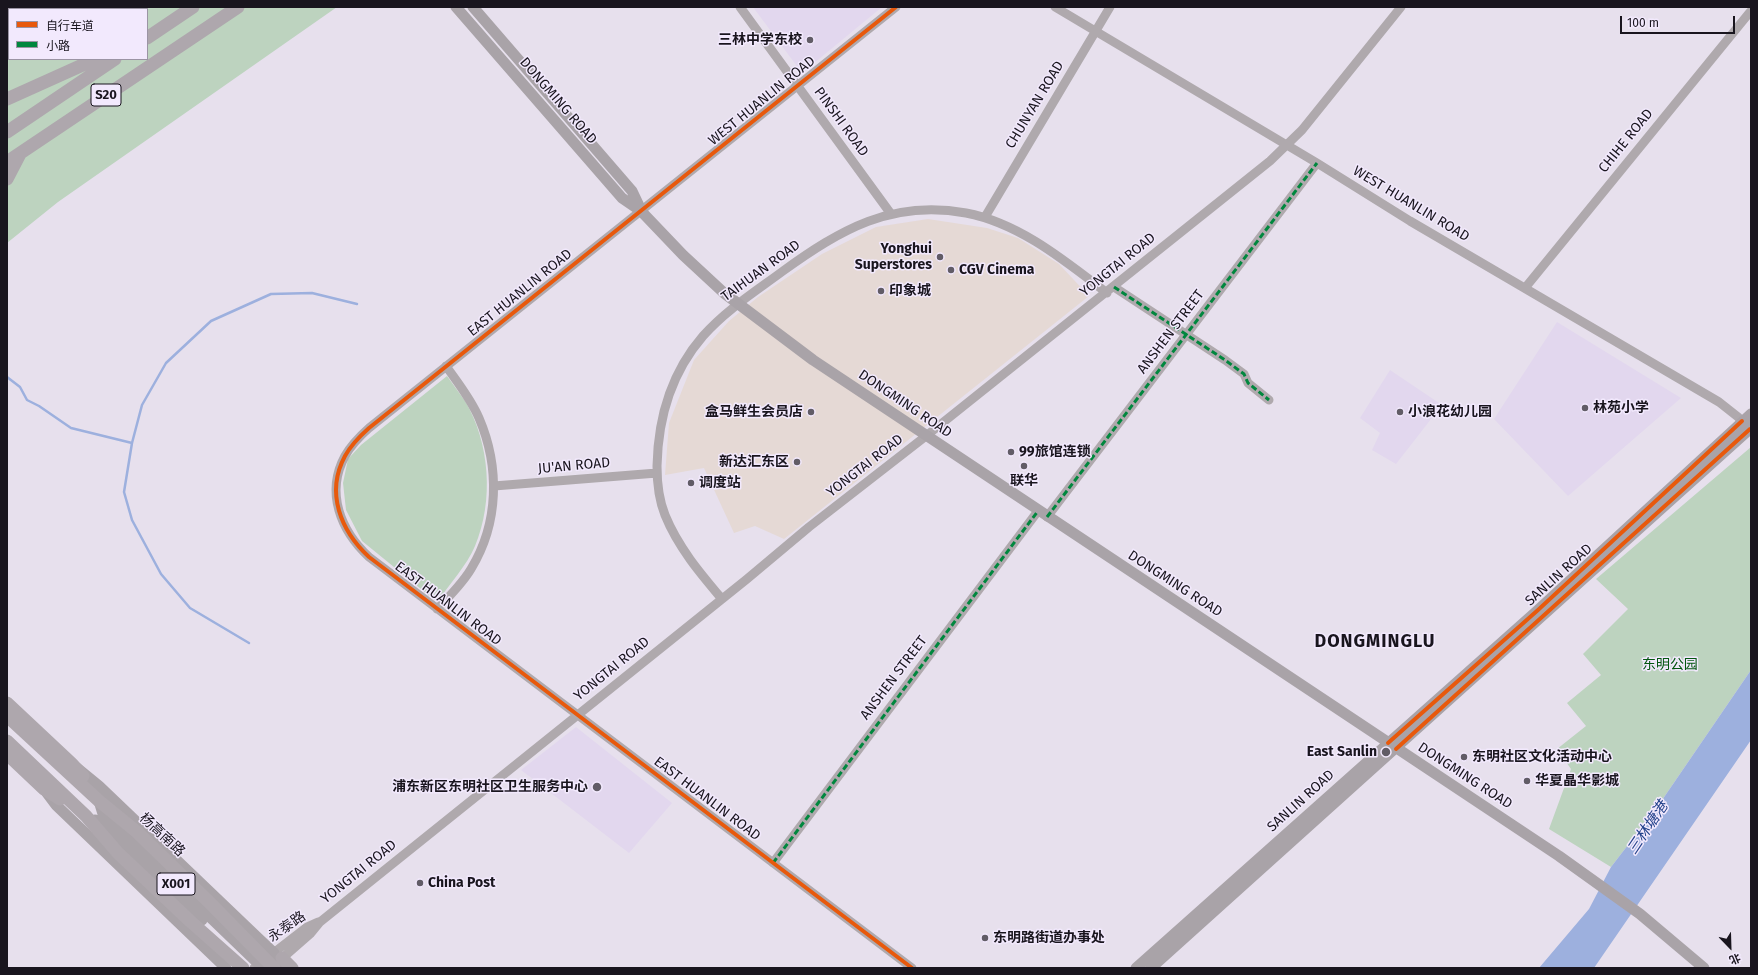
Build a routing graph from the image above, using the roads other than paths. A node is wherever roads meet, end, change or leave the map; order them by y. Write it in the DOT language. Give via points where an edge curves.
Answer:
graph roads {
  1 [pos="193,7"];
  2 [pos="238,7"];
  3 [pos="456,7"];
  4 [pos="473,7"];
  5 [pos="740,7"];
  6 [pos="896,7"];
  7 [pos="1055,7"];
  8 [pos="1110,7"];
  9 [pos="1401,7"];
  10 [pos="1750,12"];
  11 [pos="1096,31"];
  12 [pos="148,37"];
  13 [pos="113,60"];
  14 [pos="798,87"];
  15 [pos="7,99"];
  16 [pos="7,132"];
  17 [pos="1288,146"];
  18 [pos="20,153"];
  19 [pos="7,162"];
  20 [pos="1317,163"];
  21 [pos="7,179"];
  22 [pos="641,211"];
  23 [pos="891,214"];
  24 [pos="985,217"];
  25 [pos="1525,288"];
  26 [pos="1110,290"];
  27 [pos="738,304"];
  28 [pos="1187,334"];
  29 [pos="446,366"];
  30 [pos="1269,400"];
  31 [pos="1751,414"];
  32 [pos="1748,426"];
  33 [pos="926,436"];
  34 [pos="658,473"];
  35 [pos="494,486"];
  36 [pos="1042,514"];
  37 [pos="722,599"];
  38 [pos="438,609"];
  39 [pos="7,703"];
  40 [pos="577,715"];
  41 [pos="7,716"];
  42 [pos="7,741"];
  43 [pos="1392,746"];
  44 [pos="7,754"];
  45 [pos="44,789"];
  46 [pos="99,801"];
  47 [pos="86,816"];
  48 [pos="140,830"];
  49 [pos="118,854"];
  50 [pos="773,863"];
  51 [pos="320,922"];
  52 [pos="269,964"];
  53 [pos="226,967"];
  54 [pos="243,968"];
  55 [pos="292,968"];
  56 [pos="912,968"];
  57 [pos="1136,968"];
  58 [pos="1151,968"];
  59 [pos="1704,968"];
  1 -- 12 [label="highway"];
  2 -- 18 [label="highway, S20"];
  3 -- 22 [label="main road, DONGMING ROAD" via="622,198"];
  4 -- 22 [label="main road, DONGMING ROAD" via="632,191"];
  5 -- 14 [label="street, PINSHI ROAD"];
  6 -- 14 [label="street, WEST HUANLIN ROAD"];
  7 -- 11 [label="street, WEST HUANLIN ROAD"];
  8 -- 11 [label="street, CHUNYAN ROAD"];
  9 -- 17 [label="street, YONGTAI ROAD"];
  10 -- 25 [label="street, CHIHE ROAD"];
  11 -- 17 [label="street, WEST HUANLIN ROAD"];
  11 -- 24 [label="street, CHUNYAN ROAD"];
  13 -- 15 [label="highway" via="87,63"];
  13 -- 16 [label="highway, S20"];
  14 -- 22 [label="street, WEST HUANLIN ROAD"];
  14 -- 23 [label="street, PINSHI ROAD"];
  17 -- 20 [label="street, WEST HUANLIN ROAD"];
  17 -- 26 [label="street, YONGTAI ROAD"];
  18 -- 19 [label="highway, S20"];
  18 -- 21 [label="highway"];
  20 -- 25 [label="street, WEST HUANLIN ROAD"];
  20 -- 28 [label="street, ANSHEN STREET"];
  22 -- 27 [label="main road, DONGMING ROAD" via="705,276"];
  22 -- 29 [label="street, EAST HUANLIN ROAD"];
  23 -- 24 [label="street, TAIHUAN ROAD" via="942,210"];
  23 -- 27 [label="street, TAIHUAN ROAD" via="849,229 824,243"];
  24 -- 26 [label="street, TAIHUAN ROAD" via="1046,248"];
  25 -- 32 [label="street, WEST HUANLIN ROAD" via="1718,402"];
  26 -- 28 [label="street, TAIHUAN ROAD"];
  26 -- 33 [label="street, YONGTAI ROAD"];
  27 -- 33 [label="main road, DONGMING ROAD" via="813,360"];
  27 -- 34 [label="street, TAIHUAN ROAD" via="704,336 678,372 662,415"];
  28 -- 30 [label="street, TAIHUAN ROAD" via="1238,369 1248,383"];
  28 -- 36 [label="street, ANSHEN STREET"];
  29 -- 35 [label="street" via="478,417 490,453"];
  29 -- 38 [label="street, EAST HUANLIN ROAD" via="354,441 344,456 336,490 337,506 342,521 358,546"];
  31 -- 32 [label="main road, SANLIN ROAD"];
  32 -- 43 [label="main road, SANLIN ROAD" via="1532,615"];
  33 -- 36 [label="main road, DONGMING ROAD"];
  33 -- 37 [label="street, YONGTAI ROAD"];
  34 -- 35 [label="street, JU'AN ROAD"];
  34 -- 37 [label="street, TAIHUAN ROAD" via="659,493 674,534 688,557"];
  35 -- 38 [label="street" via="491,517 477,558 462,581"];
  36 -- 43 [label="main road, DONGMING ROAD"];
  36 -- 50 [label="street, ANSHEN STREET"];
  37 -- 40 [label="street, YONGTAI ROAD"];
  38 -- 40 [label="street, EAST HUANLIN ROAD"];
  39 -- 48 [label="highway"];
  40 -- 50 [label="street, EAST HUANLIN ROAD"];
  40 -- 51 [label="street, YONGTAI ROAD"];
  41 -- 46 [label="highway, 杨高南路 / X001"];
  42 -- 47 [label="highway, X001"];
  43 -- 57 [label="main road, SANLIN ROAD"];
  43 -- 58 [label="main road, SANLIN ROAD"];
  43 -- 59 [label="main road, DONGMING ROAD" via="1601,884"];
  44 -- 45 [label="highway"];
  45 -- 49 [label="highway" via="59,798"];
  45 -- 53 [label="main road, X001" via="56,805"];
  46 -- 48 [label="highway, 杨高南路 / X001"];
  46 -- 52 [label="main road, 杨高南路 / X001" via="103,814"];
  47 -- 49 [label="highway, X001"];
  47 -- 52 [label="main road, X001" via="97,820"];
  48 -- 52 [label="highway, 杨高南路 / X001"];
  48 -- 52 [label="main road, X001" via="258,938"];
  49 -- 54 [label="highway, X001"];
  50 -- 56 [label="street, EAST HUANLIN ROAD"];
  51 -- 52 [label="street, 永泰路" via="311,933"];
  52 -- 55 [label="highway"];
}
